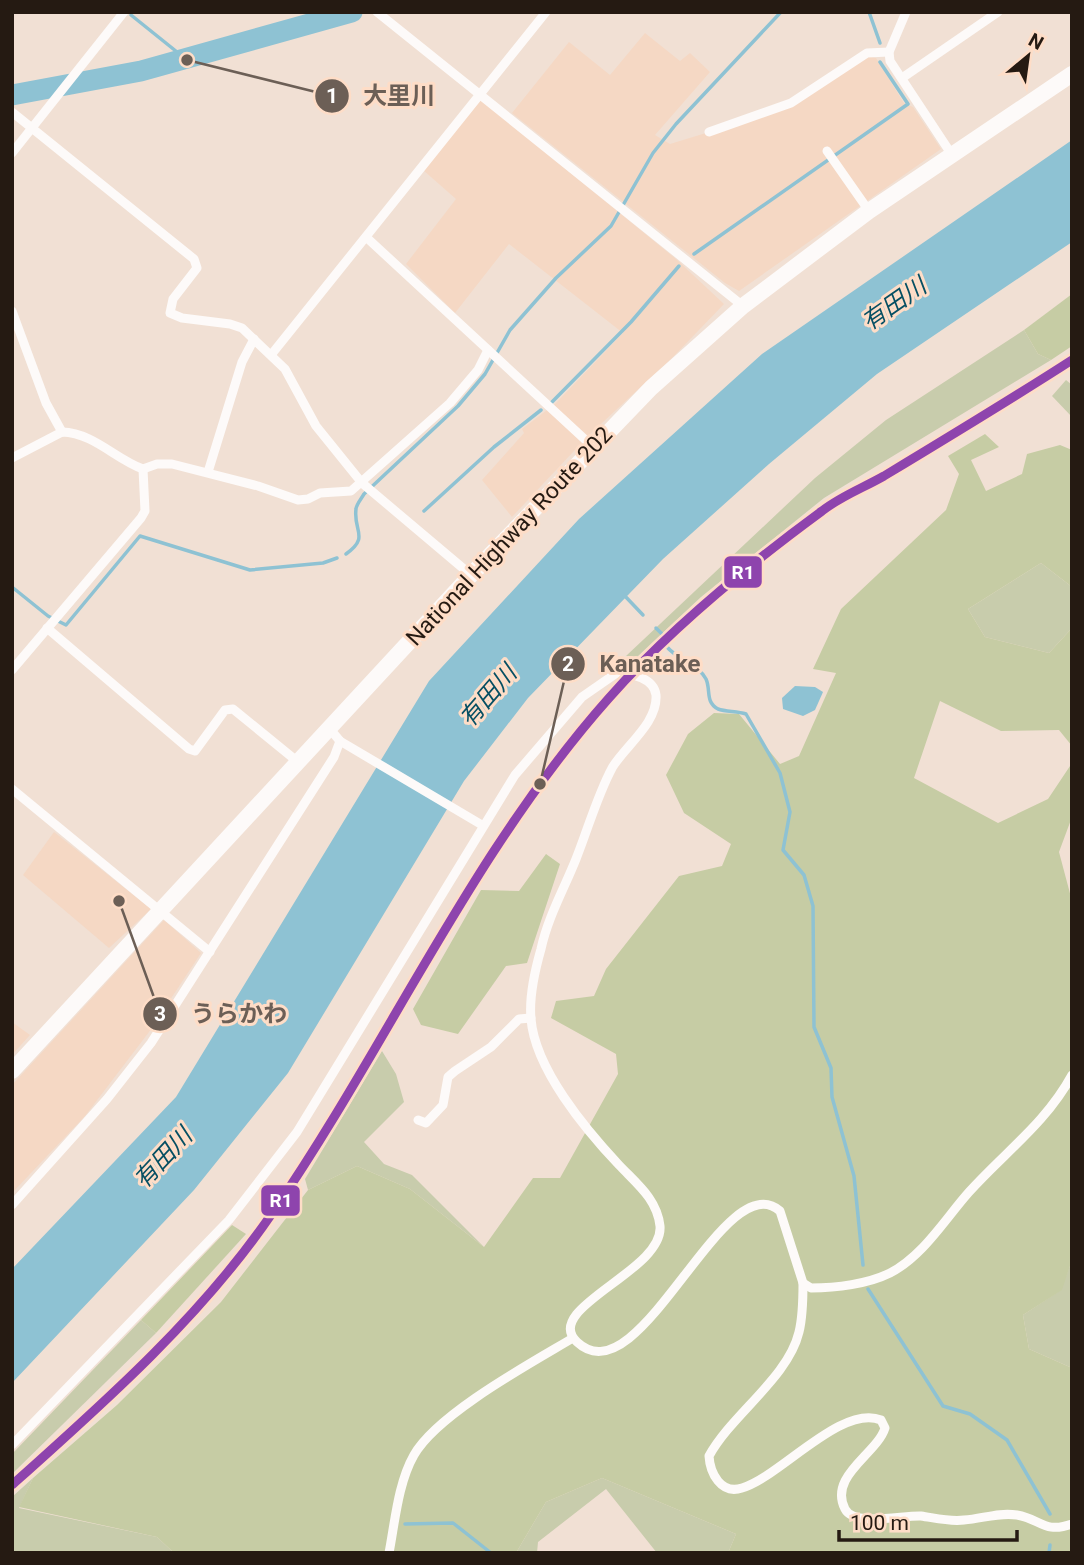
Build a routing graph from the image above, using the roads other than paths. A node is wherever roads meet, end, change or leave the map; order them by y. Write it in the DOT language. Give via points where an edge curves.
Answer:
graph roads {
  1 [pos="124,12"];
  2 [pos="546,12"];
  3 [pos="906,12"];
  4 [pos="999,12"];
  5 [pos="378,13"];
  6 [pos="889,52"];
  7 [pos="1072,74"];
  8 [pos="902,78"];
  9 [pos="480,94"];
  10 [pos="12,112"];
  11 [pos="32,128"];
  12 [pos="709,132"];
  13 [pos="827,151"];
  14 [pos="12,153"];
  15 [pos="952,155"];
  16 [pos="869,211"];
  17 [pos="366,237"];
  18 [pos="743,306"];
  19 [pos="12,311"];
  20 [pos="254,339"];
  21 [pos="488,350"];
  22 [pos="271,355"];
  23 [pos="62,432"];
  24 [pos="592,446"];
  25 [pos="12,458"];
  26 [pos="143,469"];
  27 [pos="208,472"];
  28 [pos="367,487"];
  29 [pos="471,575"];
  30 [pos="52,622"];
  31 [pos="12,670"];
  32 [pos="329,729"];
  33 [pos="340,741"];
  34 [pos="298,762"];
  35 [pos="12,789"];
  36 [pos="482,825"];
  37 [pos="162,910"];
  38 [pos="210,953"];
  39 [pos="531,1018"];
  40 [pos="12,1071"];
  41 [pos="1072,1074"];
  42 [pos="418,1120"];
  43 [pos="12,1205"];
  44 [pos="803,1283"];
  45 [pos="573,1338"];
  46 [pos="12,1445"];
  47 [pos="1072,1524"];
  48 [pos="389,1553"];
  1 -- 11 [label="street"];
  2 -- 9 [label="street"];
  3 -- 6 [label="street"];
  4 -- 8 [label="street"];
  5 -- 9 [label="street"];
  6 -- 8 [label="street"];
  6 -- 12 [label="street" via="867,53 792,103"];
  7 -- 15 [label="highway, National Highway Route 202"];
  8 -- 15 [label="street"];
  9 -- 17 [label="street"];
  9 -- 18 [label="street"];
  10 -- 11 [label="street"];
  11 -- 14 [label="street"];
  11 -- 20 [label="street" via="194,259 197,268 173,299 170,313 230,324"];
  13 -- 16 [label="street"];
  15 -- 16 [label="highway, National Highway Route 202"];
  16 -- 18 [label="highway, National Highway Route 202"];
  17 -- 21 [label="street"];
  17 -- 22 [label="street"];
  18 -- 24 [label="highway, National Highway Route 202"];
  19 -- 23 [label="street" via="46,403"];
  20 -- 22 [label="street"];
  20 -- 27 [label="street" via="242,362"];
  21 -- 24 [label="street"];
  21 -- 28 [label="street" via="478,370 450,403"];
  22 -- 28 [label="street" via="298,388 316,426"];
  23 -- 25 [label="street"];
  23 -- 26 [label="street" via="93,440"];
  24 -- 29 [label="highway, National Highway Route 202"];
  26 -- 27 [label="street" via="172,464"];
  26 -- 30 [label="street" via="145,511 141,518"];
  27 -- 28 [label="street" via="298,500"];
  28 -- 29 [label="street"];
  29 -- 32 [label="highway, National Highway Route 202"];
  30 -- 31 [label="street"];
  30 -- 34 [label="street" via="189,749 195,751 225,710 233,709"];
  32 -- 33 [label="street"];
  32 -- 34 [label="highway, National Highway Route 202"];
  33 -- 36 [label="street"];
  33 -- 38 [label="street"];
  34 -- 37 [label="highway, National Highway Route 202"];
  35 -- 37 [label="street"];
  36 -- 39 [label="street" via="515,775 582,696 618,672 632,674 654,687 656,698 646,726 611,770 552,914 540,950"];
  36 -- 46 [label="street" via="297,1132 262,1180"];
  37 -- 38 [label="street"];
  37 -- 40 [label="highway, National Highway Route 202"];
  38 -- 43 [label="street" via="129,1071"];
  39 -- 42 [label="street" via="519,1019 491,1047 455,1071 449,1077 443,1105 426,1122"];
  39 -- 45 [label="street" via="548,1069 589,1132 654,1201 661,1229 653,1250 633,1271 583,1303 574,1316"];
  41 -- 44 [label="street" via="1038,1125 971,1190 914,1257 871,1280 825,1288"];
  44 -- 45 [label="street" via="780,1211 774,1205 753,1203 700,1255 657,1312 617,1347 588,1349"];
  44 -- 47 [label="street" via="799,1334 790,1354 719,1438 709,1456 714,1478 739,1490 758,1482 814,1441 870,1416 881,1420 885,1428 882,1439 848,1475 842,1496 851,1517 910,1515 962,1521 999,1513 1019,1515 1049,1529"];
  45 -- 48 [label="street" via="466,1406 422,1443 408,1468"];
}
